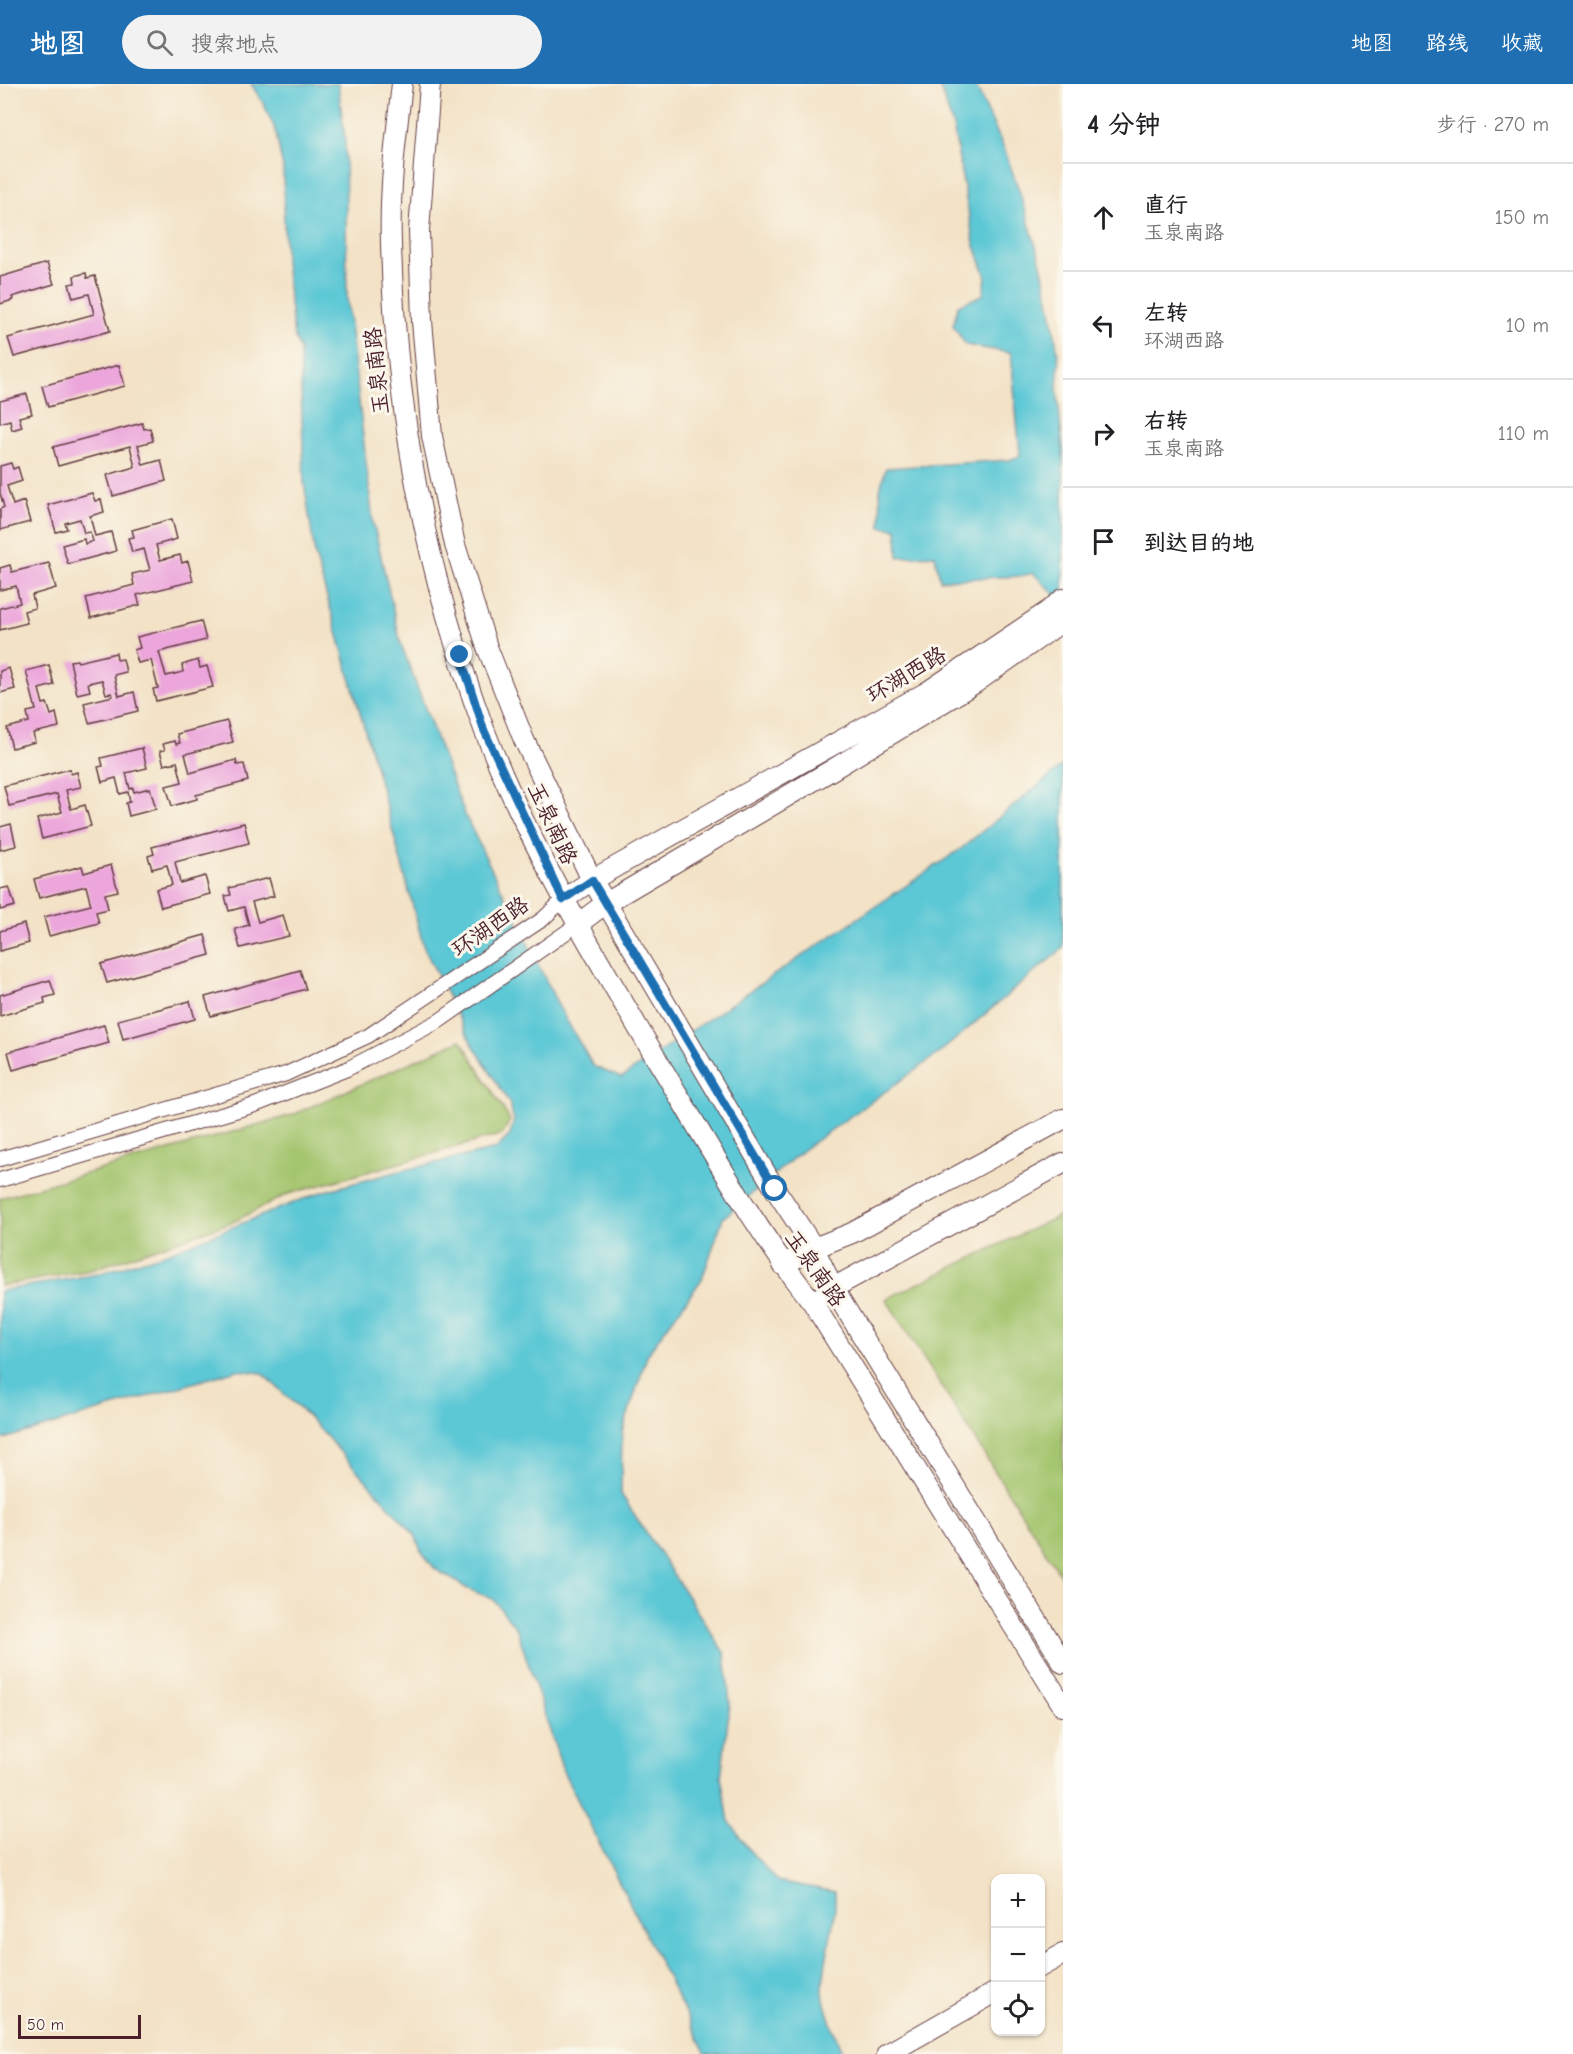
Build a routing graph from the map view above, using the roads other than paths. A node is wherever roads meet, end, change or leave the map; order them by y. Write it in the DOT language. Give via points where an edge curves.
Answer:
graph roads {
  1 [pos="402,84"];
  2 [pos="430,84"];
  3 [pos="1059,613"];
  4 [pos="592,880"];
  5 [pos="563,900"];
  6 [pos="606,903"];
  7 [pos="578,924"];
  8 [pos="1063,1119"];
  9 [pos="0,1159"];
  10 [pos="1063,1163"];
  11 [pos="0,1180"];
  12 [pos="814,1248"];
  13 [pos="783,1265"];
  14 [pos="833,1288"];
  15 [pos="813,1303"];
  16 [pos="1063,1663"];
  17 [pos="1063,1706"];
  18 [pos="1063,1954"];
  19 [pos="1045,1964"];
  20 [pos="991,1995"];
  21 [pos="887,2054"];
  1 -- 5 [label="street, 玉泉南路" via="390,239 406,432 430,551 484,730"];
  2 -- 4 [label="street, 玉泉南路" via="419,231 432,436 455,545 487,647 524,740"];
  3 -- 4 [label="street, 环湖西路" via="927,692"];
  3 -- 6 [label="street, 环湖西路" via="975,683"];
  4 -- 5 [label="street, 环湖西路"];
  4 -- 6 [label="street, 玉泉南路"];
  5 -- 7 [label="street, 玉泉南路"];
  5 -- 9 [label="street, 环湖西路" via="543,919 368,1036 286,1074"];
  6 -- 7 [label="street, 环湖西路"];
  6 -- 12 [label="street, 玉泉南路"];
  7 -- 11 [label="street, 环湖西路" via="439,1021 347,1069 255,1104"];
  7 -- 13 [label="street, 玉泉南路"];
  8 -- 12 [label="street" via="852,1233"];
  10 -- 14 [label="street"];
  12 -- 13 [label="street"];
  12 -- 14 [label="street, 玉泉南路"];
  13 -- 15 [label="street, 玉泉南路"];
  14 -- 15 [label="street"];
  14 -- 16 [label="street, 玉泉南路"];
  15 -- 17 [label="street, 玉泉南路"];
  18 -- 19 [label="street"];
  20 -- 21 [label="street"];
}
